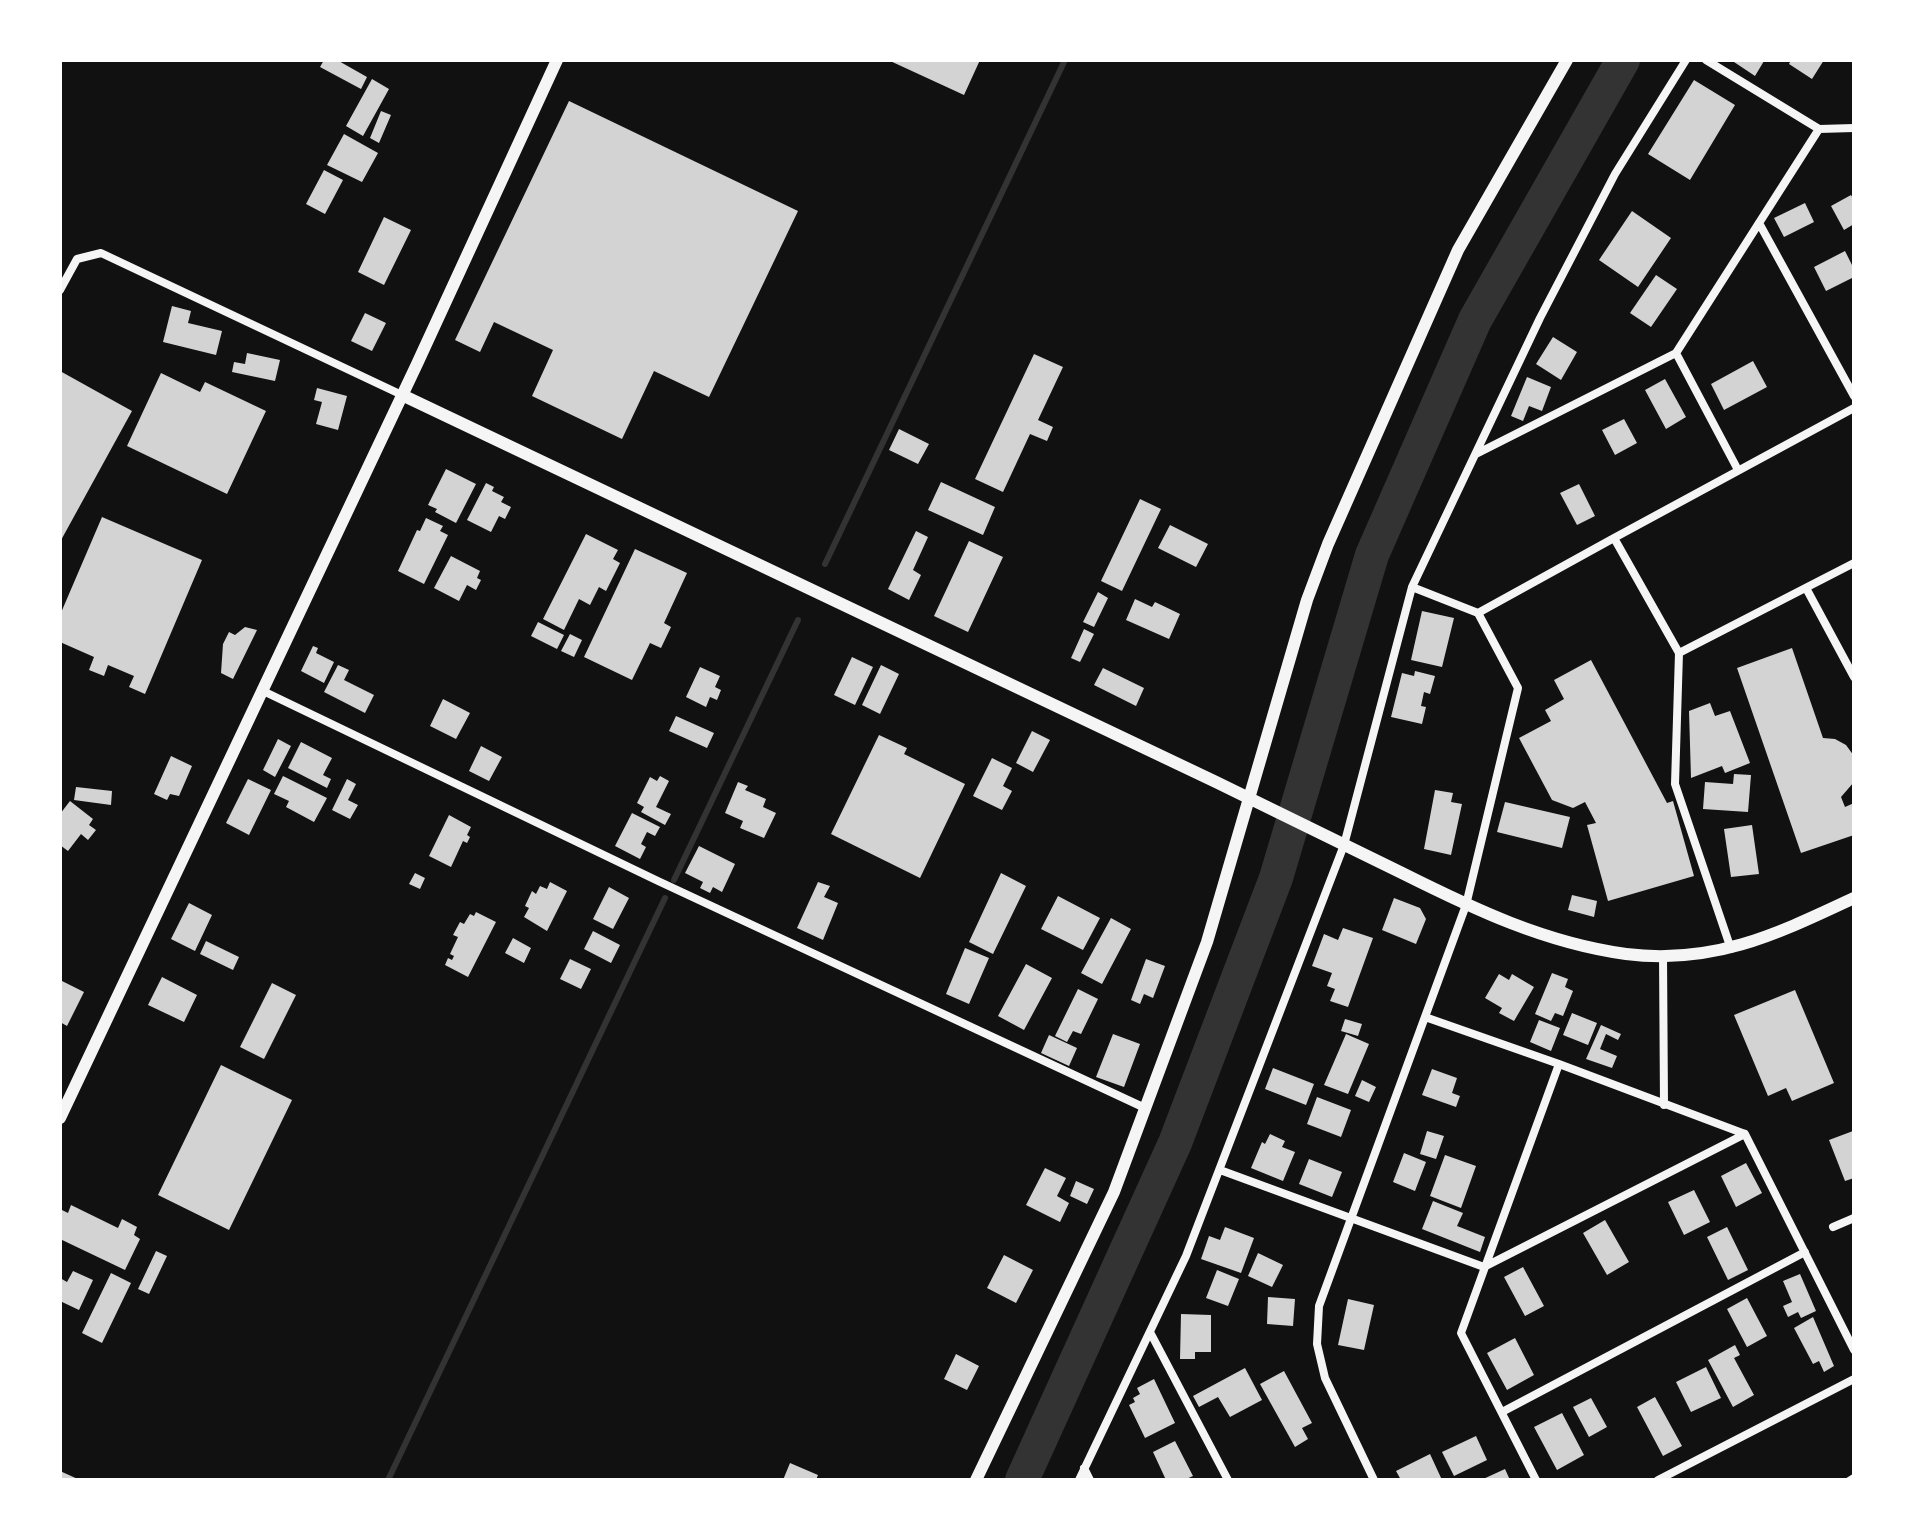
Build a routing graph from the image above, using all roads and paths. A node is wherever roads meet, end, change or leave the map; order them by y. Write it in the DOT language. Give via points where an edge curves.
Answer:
graph roads {
  1 [pos="557,60"];
  2 [pos="1567,60"];
  3 [pos="1686,60"];
  4 [pos="1706,60"];
  5 [pos="1854,128"];
  6 [pos="1819,129"];
  7 [pos="1759,223"];
  8 [pos="60,290"];
  9 [pos="1676,353"];
  10 [pos="402,395"];
  11 [pos="1854,396"];
  12 [pos="1854,408"];
  13 [pos="1475,455"];
  14 [pos="1738,470"];
  15 [pos="1614,538"];
  16 [pos="1854,563"];
  17 [pos="1412,587"];
  18 [pos="1806,588"];
  19 [pos="1478,613"];
  20 [pos="1679,653"];
  21 [pos="1854,677"];
  22 [pos="261,690"];
  23 [pos="1248,798"];
  24 [pos="1344,845"];
  25 [pos="1854,898"];
  26 [pos="1466,905"];
  27 [pos="1731,949"];
  28 [pos="1663,955"];
  29 [pos="1425,1017"];
  30 [pos="1559,1064"];
  31 [pos="1664,1105"];
  32 [pos="1145,1108"];
  33 [pos="60,1118"];
  34 [pos="1745,1134"];
  35 [pos="1220,1170"];
  36 [pos="1350,1218"];
  37 [pos="1854,1218"];
  38 [pos="1833,1227"];
  39 [pos="1805,1252"];
  40 [pos="1484,1267"];
  41 [pos="1150,1332"];
  42 [pos="1854,1350"];
  43 [pos="1854,1379"];
  44 [pos="1502,1412"];
  45 [pos="1084,1468"];
  46 [pos="1854,1475"];
  47 [pos="1371,1479"];
  48 [pos="976,1480"];
  49 [pos="1079,1480"];
  50 [pos="1090,1480"];
  51 [pos="1228,1480"];
  52 [pos="1536,1480"];
  53 [pos="1658,1480"];
  54 [pos="1846,1480"];
  1 -- 10 [label="street"];
  2 -- 23 [label="street" via="1458,250 1353,487 1307,600"];
  3 -- 13 [label="street" via="1615,174"];
  4 -- 6 [label="street"];
  5 -- 6 [label="street"];
  6 -- 7 [label="street"];
  7 -- 9 [label="street"];
  7 -- 11 [label="street"];
  8 -- 10 [label="street" via="77,259 101,253"];
  9 -- 13 [label="street"];
  9 -- 14 [label="street"];
  10 -- 22 [label="street"];
  10 -- 23 [label="street"];
  12 -- 14 [label="street"];
  13 -- 17 [label="street"];
  14 -- 15 [label="street"];
  15 -- 19 [label="street"];
  15 -- 20 [label="street"];
  16 -- 18 [label="street"];
  17 -- 19 [label="street"];
  17 -- 24 [label="street"];
  18 -- 20 [label="street"];
  18 -- 21 [label="street"];
  19 -- 26 [label="street" via="1518,688"];
  20 -- 27 [label="street" via="1675,784"];
  22 -- 32 [label="street"];
  22 -- 33 [label="street"];
  23 -- 24 [label="street"];
  23 -- 32 [label="street" via="1207,942"];
  24 -- 26 [label="street"];
  24 -- 35 [label="street"];
  25 -- 27 [label="street"];
  26 -- 28 [label="street" via="1577,946"];
  26 -- 29 [label="street"];
  27 -- 28 [label="street"];
  28 -- 31 [label="street"];
  29 -- 30 [label="street"];
  29 -- 36 [label="street"];
  30 -- 31 [label="street"];
  30 -- 40 [label="street"];
  31 -- 34 [label="street"];
  32 -- 48 [label="street" via="1114,1192"];
  34 -- 39 [label="street"];
  34 -- 40 [label="street"];
  35 -- 36 [label="street"];
  35 -- 41 [label="street"];
  36 -- 40 [label="street"];
  36 -- 47 [label="street" via="1319,1306 1317,1344 1325,1378"];
  37 -- 38 [label="street"];
  39 -- 42 [label="street"];
  39 -- 44 [label="street"];
  40 -- 44 [label="street" via="1461,1333"];
  41 -- 45 [label="street"];
  41 -- 51 [label="street"];
  43 -- 53 [label="street"];
  44 -- 52 [label="street"];
  45 -- 49 [label="street"];
  45 -- 50 [label="street"];
  46 -- 54 [label="path"];
}
